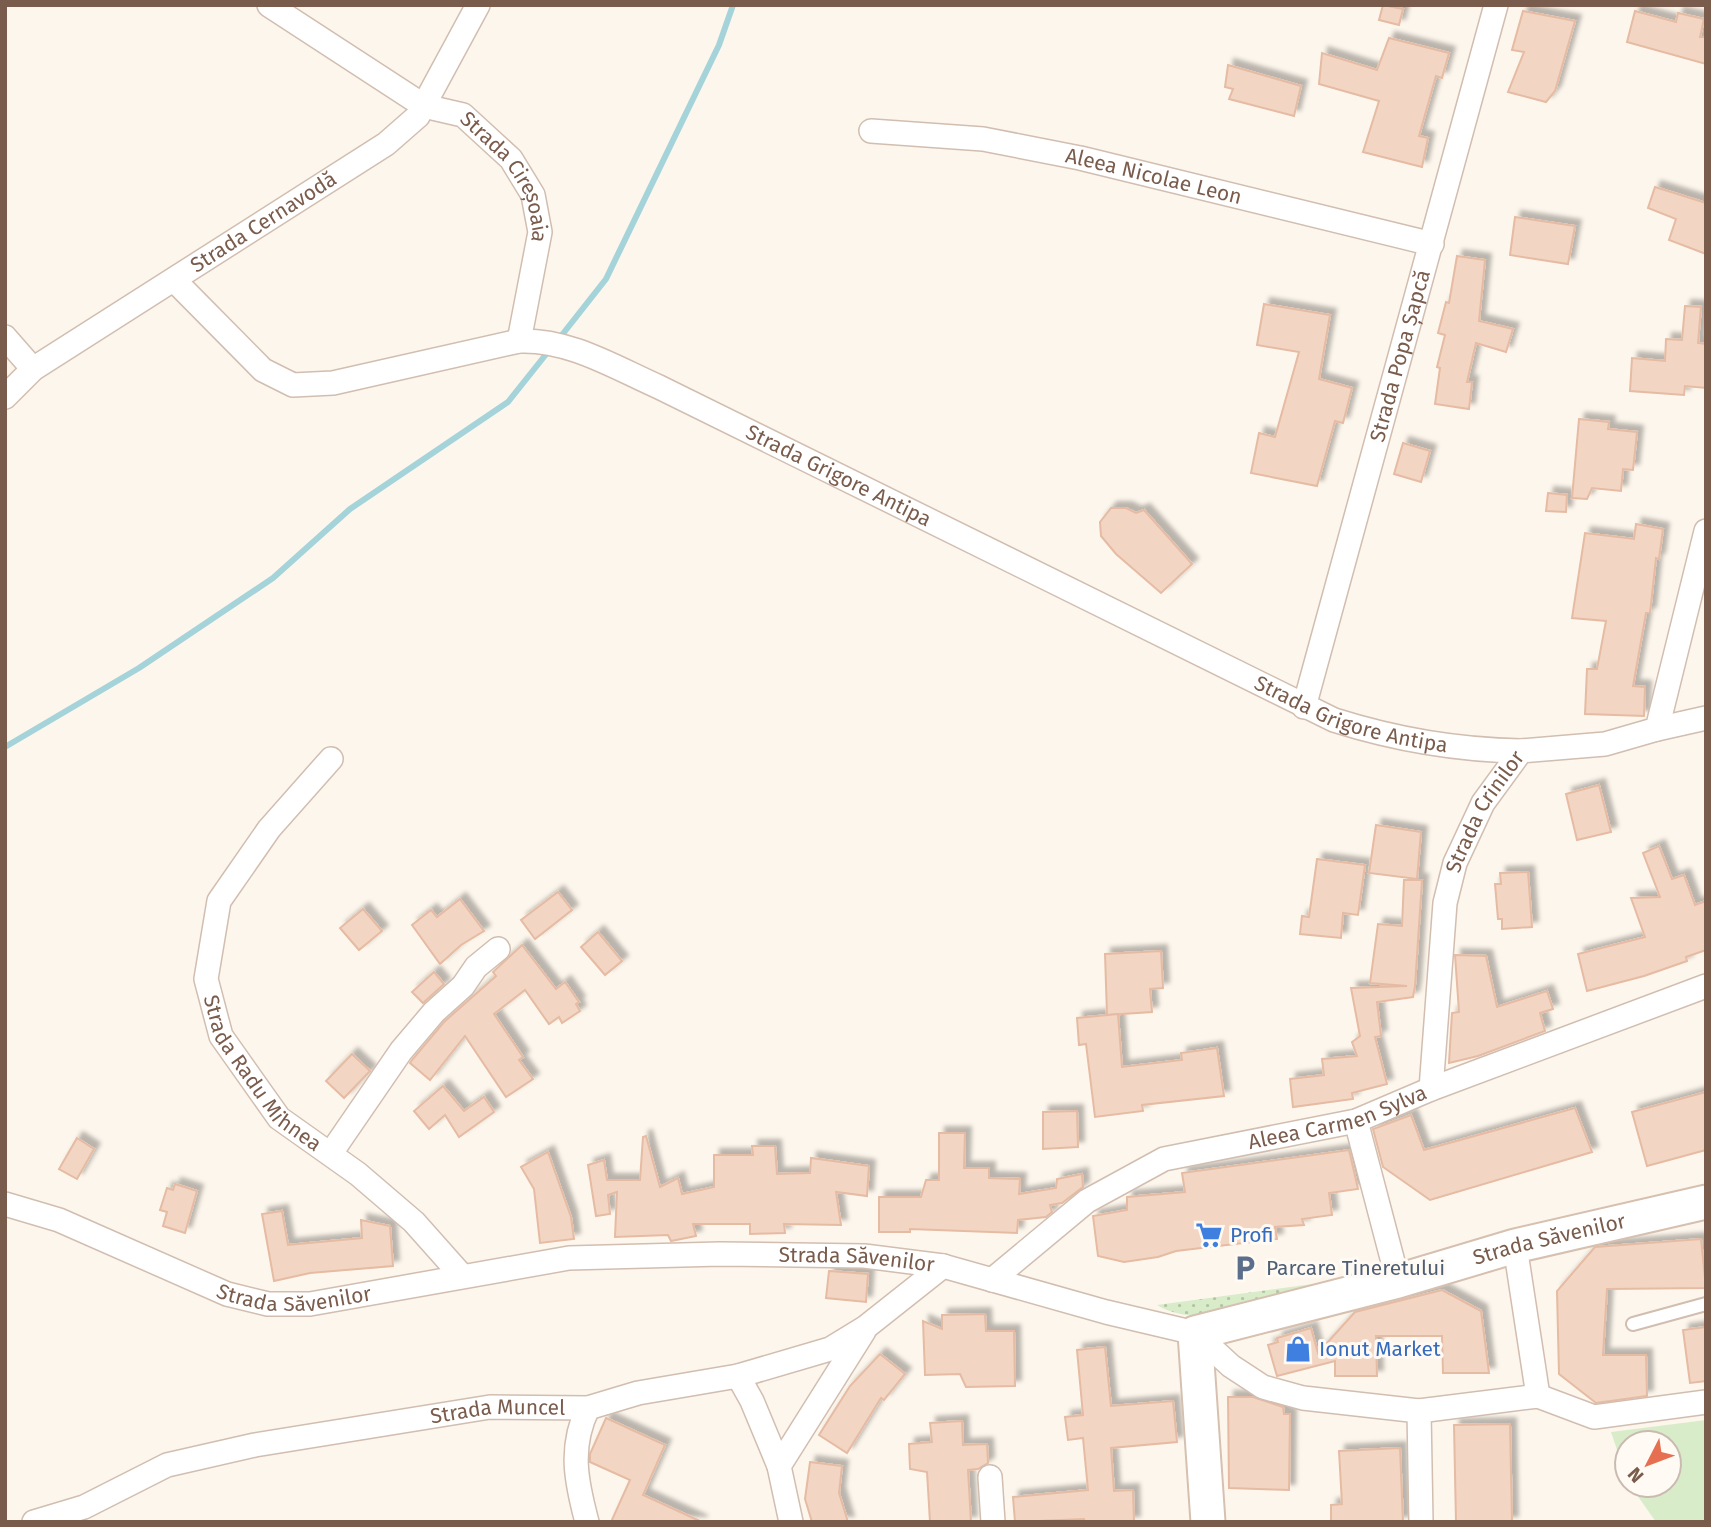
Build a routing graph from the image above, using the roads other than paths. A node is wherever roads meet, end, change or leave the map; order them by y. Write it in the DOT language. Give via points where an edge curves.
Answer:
graph roads {
  1 [pos="269,5"];
  2 [pos="478,5"];
  3 [pos="1496,5"];
  4 [pos="424,106"];
  5 [pos="871,131"];
  6 [pos="1432,244"];
  7 [pos="174,280"];
  8 [pos="5,337"];
  9 [pos="519,341"];
  10 [pos="33,369"];
  11 [pos="5,397"];
  12 [pos="1706,531"];
  13 [pos="1304,706"];
  14 [pos="1706,718"];
  15 [pos="1657,729"];
  16 [pos="1521,751"];
  17 [pos="331,759"];
  18 [pos="498,949"];
  19 [pos="1706,986"];
  20 [pos="1432,1089"];
  21 [pos="1356,1121"];
  22 [pos="331,1153"];
  23 [pos="1706,1202"];
  24 [pos="5,1204"];
  25 [pos="1516,1246"];
  26 [pos="943,1266"];
  27 [pos="462,1276"];
  28 [pos="992,1280"];
  29 [pos="1398,1280"];
  30 [pos="1706,1304"];
  31 [pos="1633,1324"];
  32 [pos="866,1327"];
  33 [pos="1195,1333"];
  34 [pos="738,1376"];
  35 [pos="1538,1396"];
  36 [pos="1706,1402"];
  37 [pos="589,1408"];
  38 [pos="1419,1411"];
  39 [pos="779,1466"];
  40 [pos="990,1477"];
  41 [pos="34,1522"];
  42 [pos="587,1522"];
  43 [pos="791,1522"];
  44 [pos="992,1522"];
  45 [pos="1208,1522"];
  46 [pos="1420,1522"];
  1 -- 4 [label="street, Strada Cireșoaia"];
  2 -- 4 [label="street, Strada Cernavodă"];
  3 -- 6 [label="street, Strada Popa Șapcă"];
  4 -- 7 [label="street, Strada Cernavodă" via="386,144"];
  4 -- 9 [label="street, Strada Cireșoaia" via="463,115 511,159 533,195 540,232"];
  5 -- 6 [label="street, Aleea Nicolae Leon" via="983,139 1080,158"];
  6 -- 13 [label="street, Strada Popa Șapcă"];
  7 -- 9 [label="street, Strada Grigore Antipa" via="263,370 293,385 333,383"];
  7 -- 10 [label="street, Strada Cernavodă"];
  8 -- 10 [label="street"];
  9 -- 13 [label="street, Strada Grigore Antipa" via="545,340 570,347 659,387"];
  10 -- 11 [label="street, Strada Cernavodă"];
  12 -- 15 [label="street"];
  13 -- 16 [label="street, Strada Grigore Antipa" via="1381,735"];
  14 -- 15 [label="street"];
  15 -- 16 [label="street, Strada Crinilor" via="1605,744"];
  16 -- 20 [label="street, Strada Crinilor" via="1483,803 1455,863 1445,903"];
  17 -- 22 [label="street, Strada Radu Mihnea" via="269,829 219,901 206,979 221,1036 250,1079 279,1118"];
  18 -- 22 [label="street" via="476,967 401,1051"];
  19 -- 20 [label="street, Aleea Carmen Sylva"];
  20 -- 21 [label="street, Aleea Carmen Sylva"];
  21 -- 28 [label="street, Aleea Carmen Sylva" via="1164,1159 1087,1201"];
  21 -- 29 [label="street"];
  22 -- 27 [label="street, Strada Radu Mihnea" via="414,1222"];
  23 -- 25 [label="street, Strada Săvenilor"];
  24 -- 27 [label="street, Strada Săvenilor" via="59,1220 227,1294 268,1304 310,1304"];
  25 -- 29 [label="street, Strada Săvenilor"];
  25 -- 35 [label="street"];
  26 -- 27 [label="street, Strada Săvenilor" via="864,1256 720,1254 569,1258"];
  26 -- 28 [label="street, Strada Săvenilor"];
  26 -- 32 [label="street, Strada Muncel"];
  28 -- 33 [label="street, Strada Săvenilor"];
  29 -- 33 [label="street, Strada Săvenilor"];
  30 -- 31 [label="lane"];
  32 -- 34 [label="street, Strada Muncel" via="830,1349"];
  32 -- 39 [label="street"];
  33 -- 38 [label="street" via="1263,1387 1303,1398"];
  33 -- 45 [label="street"];
  34 -- 37 [label="street, Strada Muncel" via="638,1393"];
  34 -- 39 [label="street"];
  35 -- 36 [label="street" via="1594,1417"];
  35 -- 38 [label="street"];
  37 -- 41 [label="street, Strada Muncel" via="490,1407 255,1445 167,1465 84,1507"];
  37 -- 42 [label="street" via="578,1428 574,1455"];
  38 -- 46 [label="street"];
  39 -- 43 [label="street"];
  40 -- 44 [label="street"];
}
